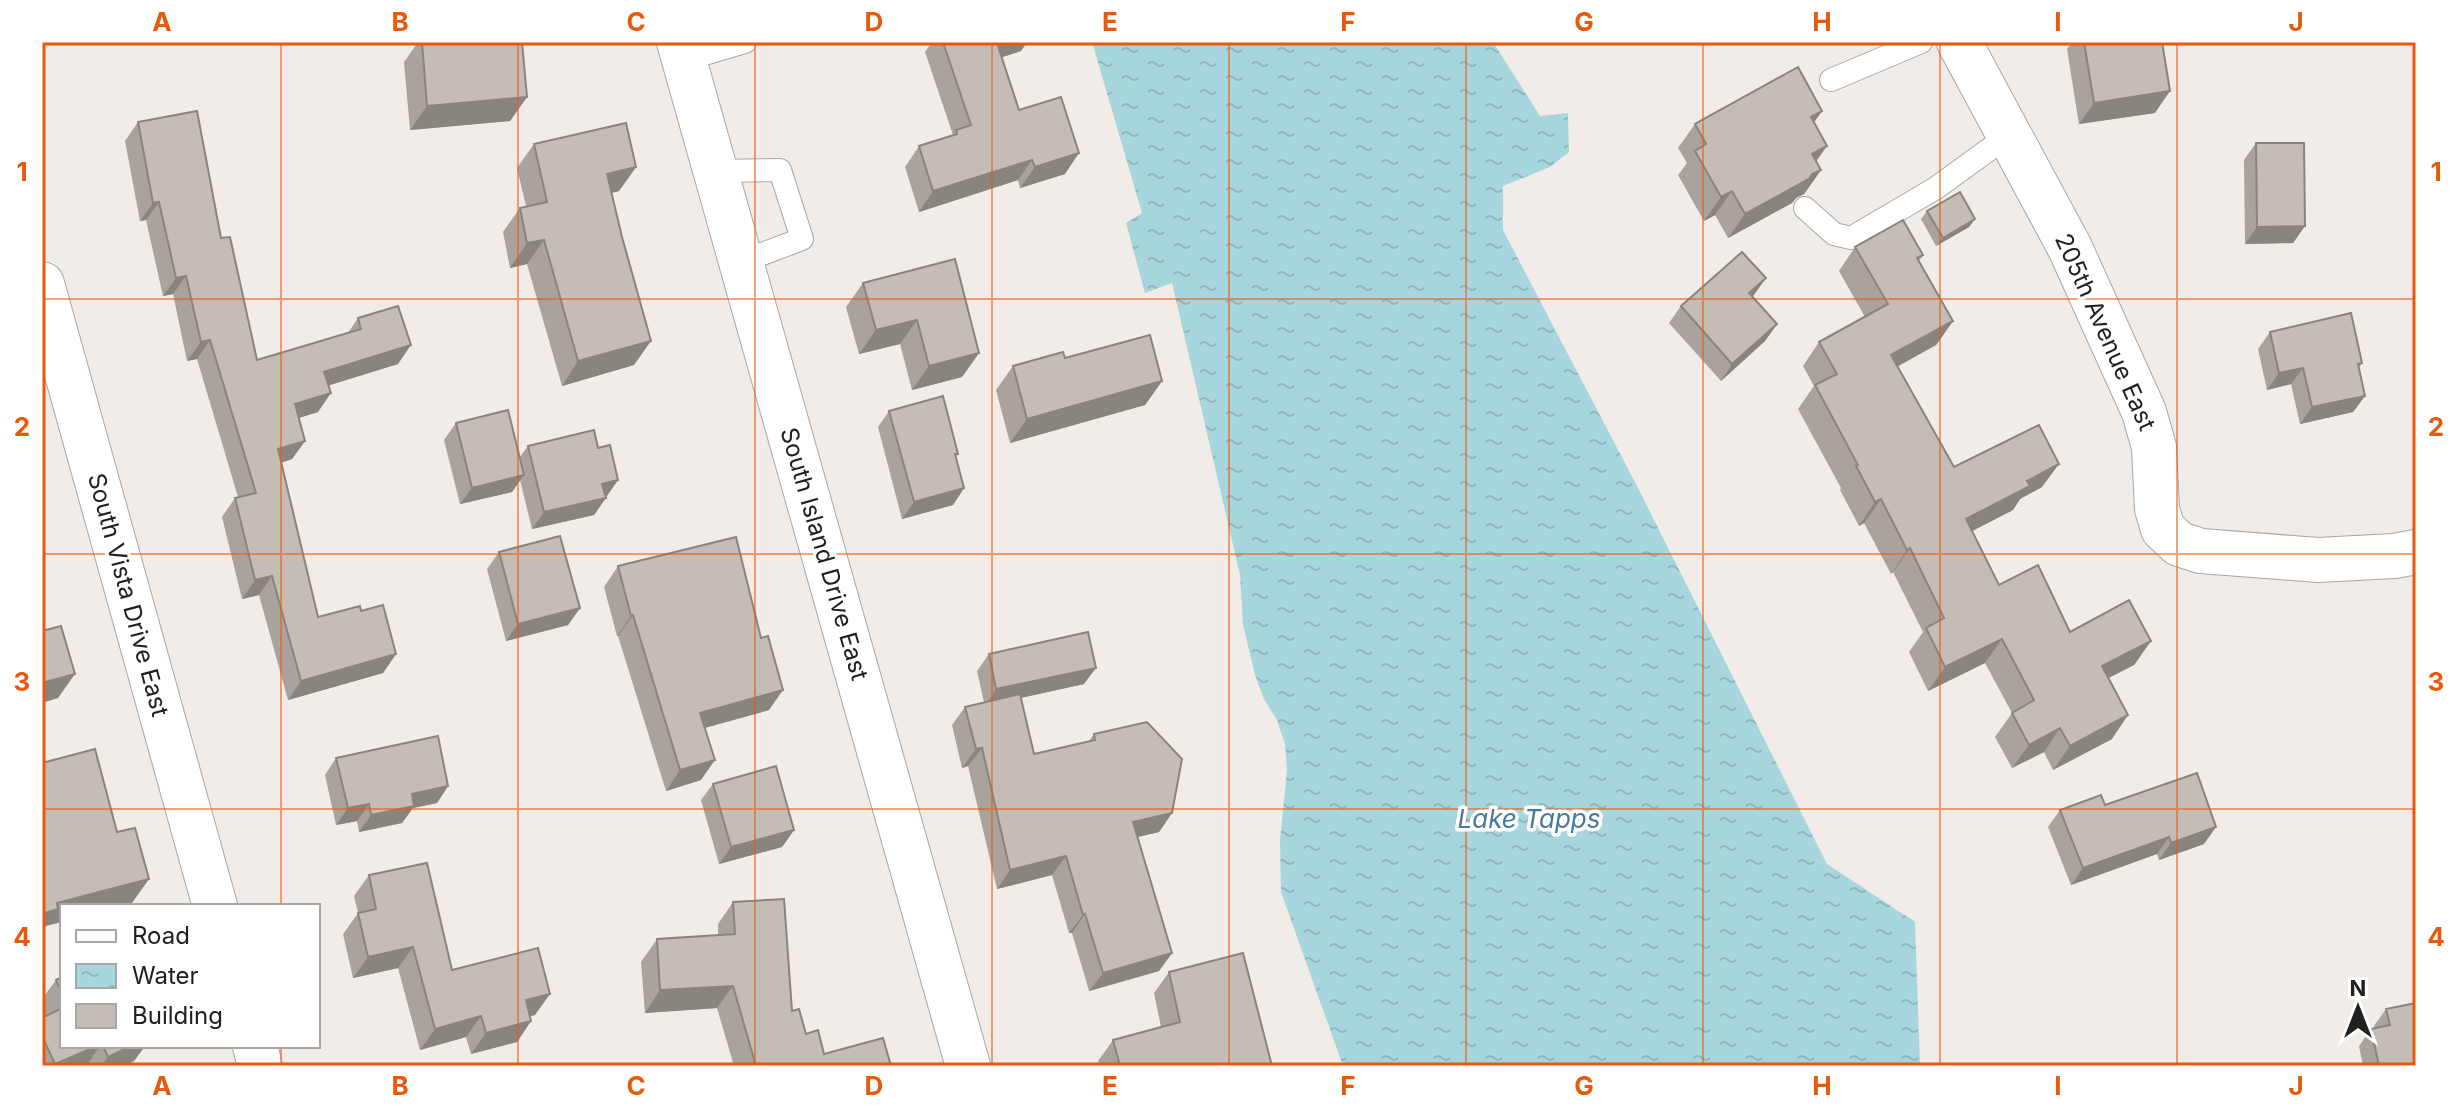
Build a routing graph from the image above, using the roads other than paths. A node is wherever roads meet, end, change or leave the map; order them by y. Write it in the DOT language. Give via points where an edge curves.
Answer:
graph roads {
  1 [pos="745,42"];
  2 [pos="1921,42"];
  3 [pos="1959,42"];
  4 [pos="681,51"];
  5 [pos="1831,80"];
  6 [pos="2009,135"];
  7 [pos="715,171"];
  8 [pos="1805,208"];
  9 [pos="741,262"];
  10 [pos="42,284"];
  11 [pos="2416,552"];
  12 [pos="214,904"];
  13 [pos="968,1066"];
  1 -- 4 [label="lane"];
  2 -- 5 [label="lane"];
  3 -- 6 [label="street, 205th Avenue East"];
  4 -- 7 [label="street, South Island Drive East"];
  6 -- 8 [label="lane" via="1936,188 1851,238 1834,234"];
  6 -- 11 [label="street, 205th Avenue East" via="2070,248 2144,412 2154,447 2163,529 2179,544 2201,551 2318,560"];
  7 -- 9 [label="street, South Island Drive East"];
  7 -- 9 [label="lane" via="780,170 802,239"];
  9 -- 13 [label="street, South Island Drive East"];
  10 -- 12 [label="street, South Vista Drive East"];
}
